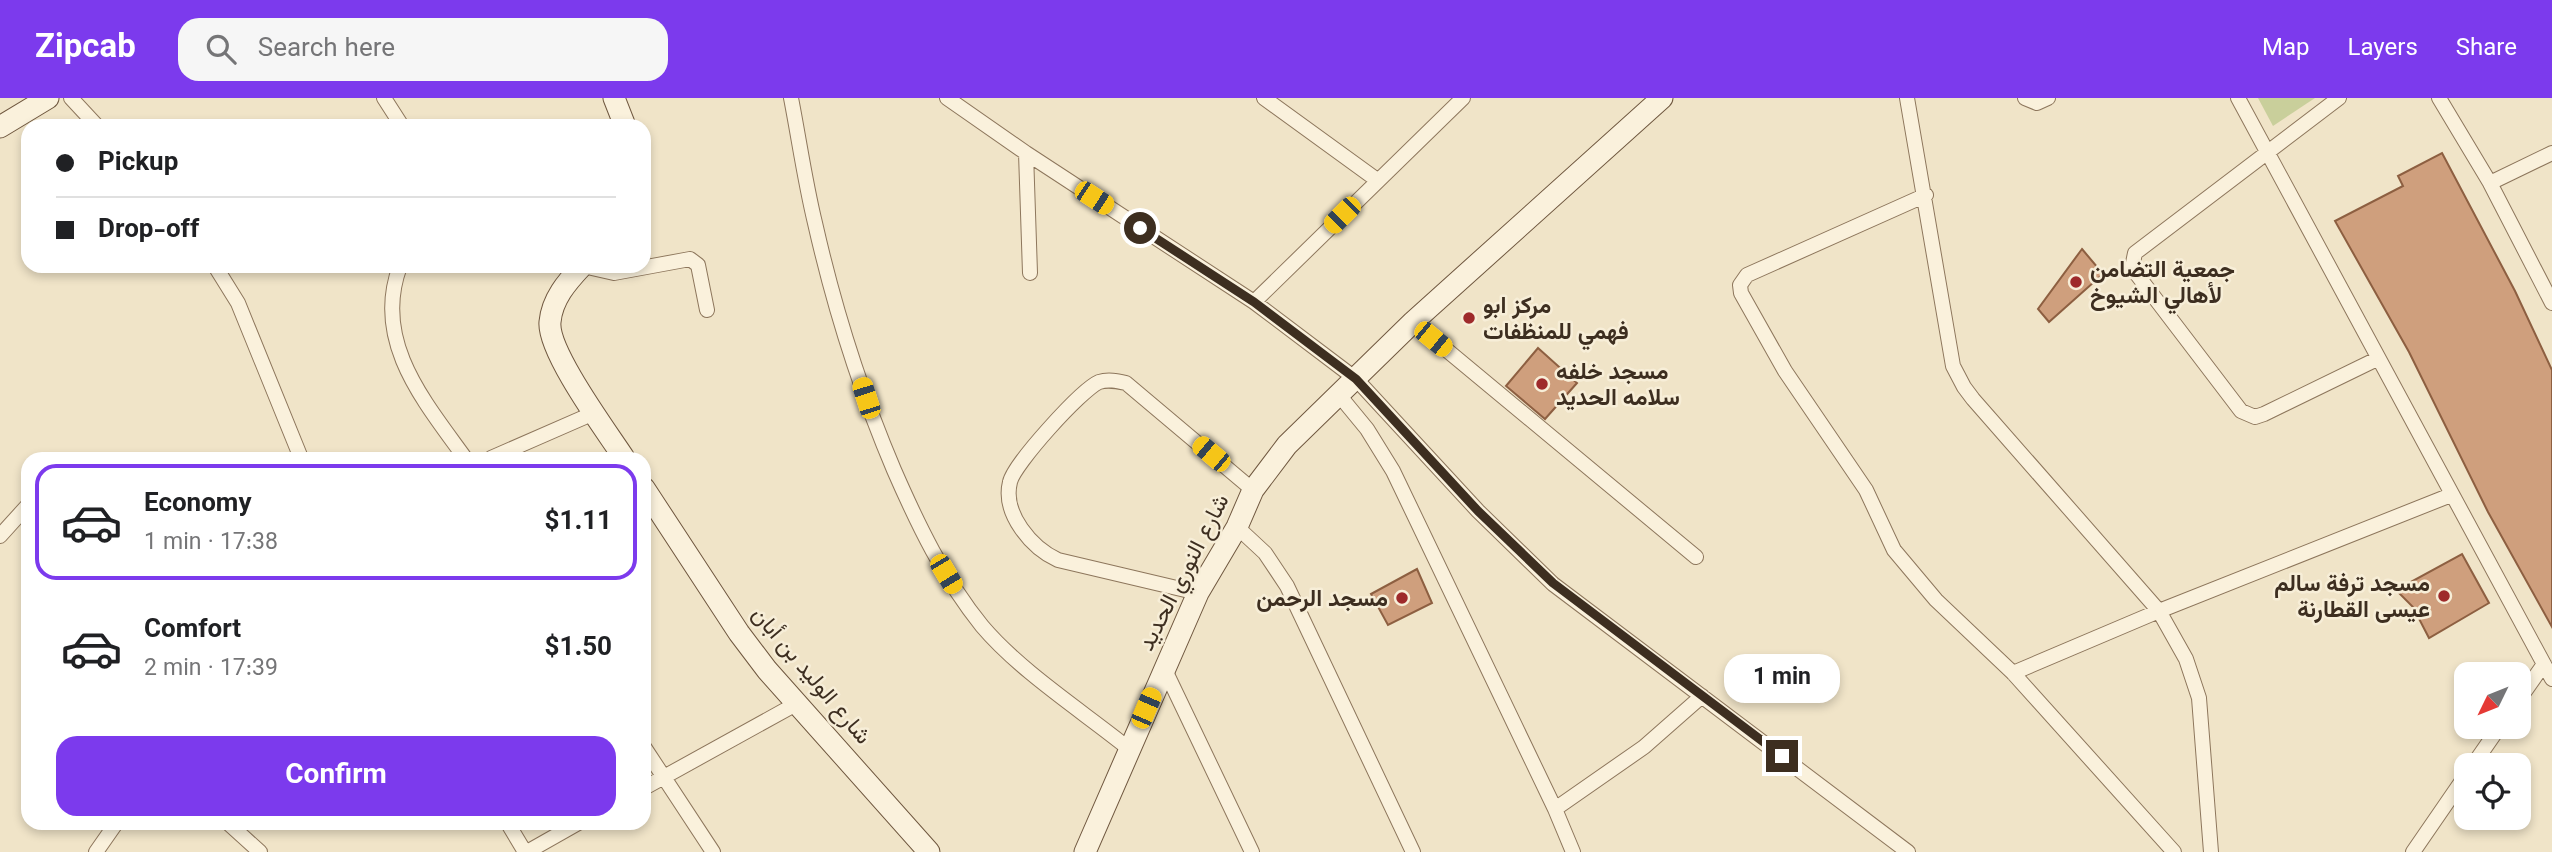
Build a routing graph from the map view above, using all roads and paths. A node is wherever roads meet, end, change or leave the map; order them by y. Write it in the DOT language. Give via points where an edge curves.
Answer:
graph roads {
  1 [pos="48,98"];
  2 [pos="71,98"];
  3 [pos="384,98"];
  4 [pos="614,98"];
  5 [pos="791,98"];
  6 [pos="947,98"];
  7 [pos="1264,98"];
  8 [pos="1463,98"];
  9 [pos="1662,98"];
  10 [pos="1908,98"];
  11 [pos="2025,98"];
  12 [pos="2048,98"];
  13 [pos="2238,98"];
  14 [pos="2339,98"];
  15 [pos="2439,98"];
  16 [pos="90,119"];
  17 [pos="398,119"];
  18 [pos="622,119"];
  19 [pos="0,127"];
  20 [pos="2269,152"];
  21 [pos="1026,153"];
  22 [pos="2552,153"];
  23 [pos="1377,180"];
  24 [pos="2490,183"];
  25 [pos="1926,195"];
  26 [pos="651,266"];
  27 [pos="219,273"];
  28 [pos="398,273"];
  29 [pos="575,273"];
  30 [pos="1030,273"];
  31 [pos="1254,302"];
  32 [pos="2552,303"];
  33 [pos="707,310"];
  34 [pos="1413,322"];
  35 [pos="2377,359"];
  36 [pos="1356,379"];
  37 [pos="1339,395"];
  38 [pos="594,413"];
  39 [pos="299,452"];
  40 [pos="461,452"];
  41 [pos="505,452"];
  42 [pos="620,452"];
  43 [pos="1253,490"];
  44 [pos="2451,495"];
  45 [pos="651,499"];
  46 [pos="21,513"];
  47 [pos="1237,527"];
  48 [pos="0,536"];
  49 [pos="1696,557"];
  50 [pos="1198,593"];
  51 [pos="2159,611"];
  52 [pos="2544,664"];
  53 [pos="1164,668"];
  54 [pos="2013,673"];
  55 [pos="2552,679"];
  56 [pos="2531,682"];
  57 [pos="1702,696"];
  58 [pos="796,704"];
  59 [pos="1128,748"];
  60 [pos="651,758"];
  61 [pos="663,777"];
  62 [pos="651,784"];
  63 [pos="2454,792"];
  64 [pos="1555,808"];
  65 [pos="111,830"];
  66 [pos="236,830"];
  67 [pos="512,830"];
  68 [pos="566,830"];
  69 [pos="96,852"];
  70 [pos="260,852"];
  71 [pos="526,852"];
  72 [pos="713,852"];
  73 [pos="929,852"];
  74 [pos="1085,852"];
  75 [pos="1252,852"];
  76 [pos="1413,852"];
  77 [pos="1573,852"];
  78 [pos="1908,852"];
  79 [pos="2174,852"];
  80 [pos="2211,852"];
  81 [pos="2413,852"];
  1 -- 19 [label="street"];
  2 -- 16 [label="street"];
  3 -- 17 [label="street"];
  4 -- 18 [label="street"];
  5 -- 59 [label="street" via="833,297 875,424 927,542 956,590 1016,660"];
  6 -- 21 [label="street"];
  7 -- 23 [label="street"];
  8 -- 23 [label="street"];
  9 -- 34 [label="street, شارع النوري الحديد"];
  10 -- 25 [label="street"];
  11 -- 12 [label="street" via="2037,103"];
  13 -- 20 [label="street"];
  14 -- 20 [label="street"];
  15 -- 24 [label="street"];
  20 -- 35 [label="street"];
  20 -- 35 [label="street" via="2135,253 2132,268 2249,416 2264,414"];
  21 -- 30 [label="street"];
  21 -- 31 [label="street"];
  22 -- 24 [label="street"];
  23 -- 31 [label="street"];
  24 -- 32 [label="street"];
  25 -- 51 [label="street" via="1953,366 1964,387"];
  25 -- 54 [label="street" via="1747,275 1741,293 1784,371 1866,489 1894,551 1936,600"];
  26 -- 33 [label="street" via="690,259 698,265"];
  27 -- 39 [label="street" via="238,303"];
  28 -- 40 [label="street" via="391,297 396,343 419,390"];
  29 -- 38 [label="street" via="558,296 550,323 556,347"];
  31 -- 36 [label="street"];
  34 -- 36 [label="street, شارع النوري الحديد"];
  34 -- 49 [label="street"];
  35 -- 44 [label="street"];
  36 -- 37 [label="street, شارع النوري الحديد"];
  36 -- 57 [label="street" via="1478,511 1553,583"];
  37 -- 43 [label="street, شارع النوري الحديد" via="1287,445"];
  37 -- 64 [label="street" via="1393,471"];
  38 -- 41 [label="street"];
  38 -- 42 [label="street"];
  43 -- 47 [label="street, شارع النوري الحديد"];
  43 -- 50 [label="street" via="1126,383 1115,381 1102,381 1083,393 1016,469 1009,496 1014,516 1046,555"];
  44 -- 51 [label="street"];
  44 -- 52 [label="street"];
  45 -- 58 [label="street, شارع الوليد بن أبان" via="738,633"];
  46 -- 48 [label="street"];
  47 -- 50 [label="street, شارع النوري الحديد"];
  47 -- 76 [label="street" via="1265,553 1287,586"];
  50 -- 53 [label="street, شارع النوري الحديد"];
  51 -- 54 [label="street"];
  51 -- 80 [label="street" via="2186,659 2199,698"];
  52 -- 55 [label="street"];
  52 -- 56 [label="street"];
  53 -- 59 [label="street, شارع النوري الحديد"];
  53 -- 75 [label="street"];
  54 -- 79 [label="street"];
  57 -- 64 [label="street" via="1644,747"];
  57 -- 78 [label="street"];
  58 -- 61 [label="street"];
  58 -- 73 [label="street, شارع الوليد بن أبان"];
  59 -- 74 [label="street, شارع النوري الحديد"];
  60 -- 61 [label="street"];
  61 -- 62 [label="street"];
  61 -- 72 [label="street"];
  63 -- 81 [label="street"];
  64 -- 77 [label="street"];
  65 -- 69 [label="street"];
  66 -- 70 [label="street"];
  67 -- 71 [label="street"];
  68 -- 71 [label="street"];
}
